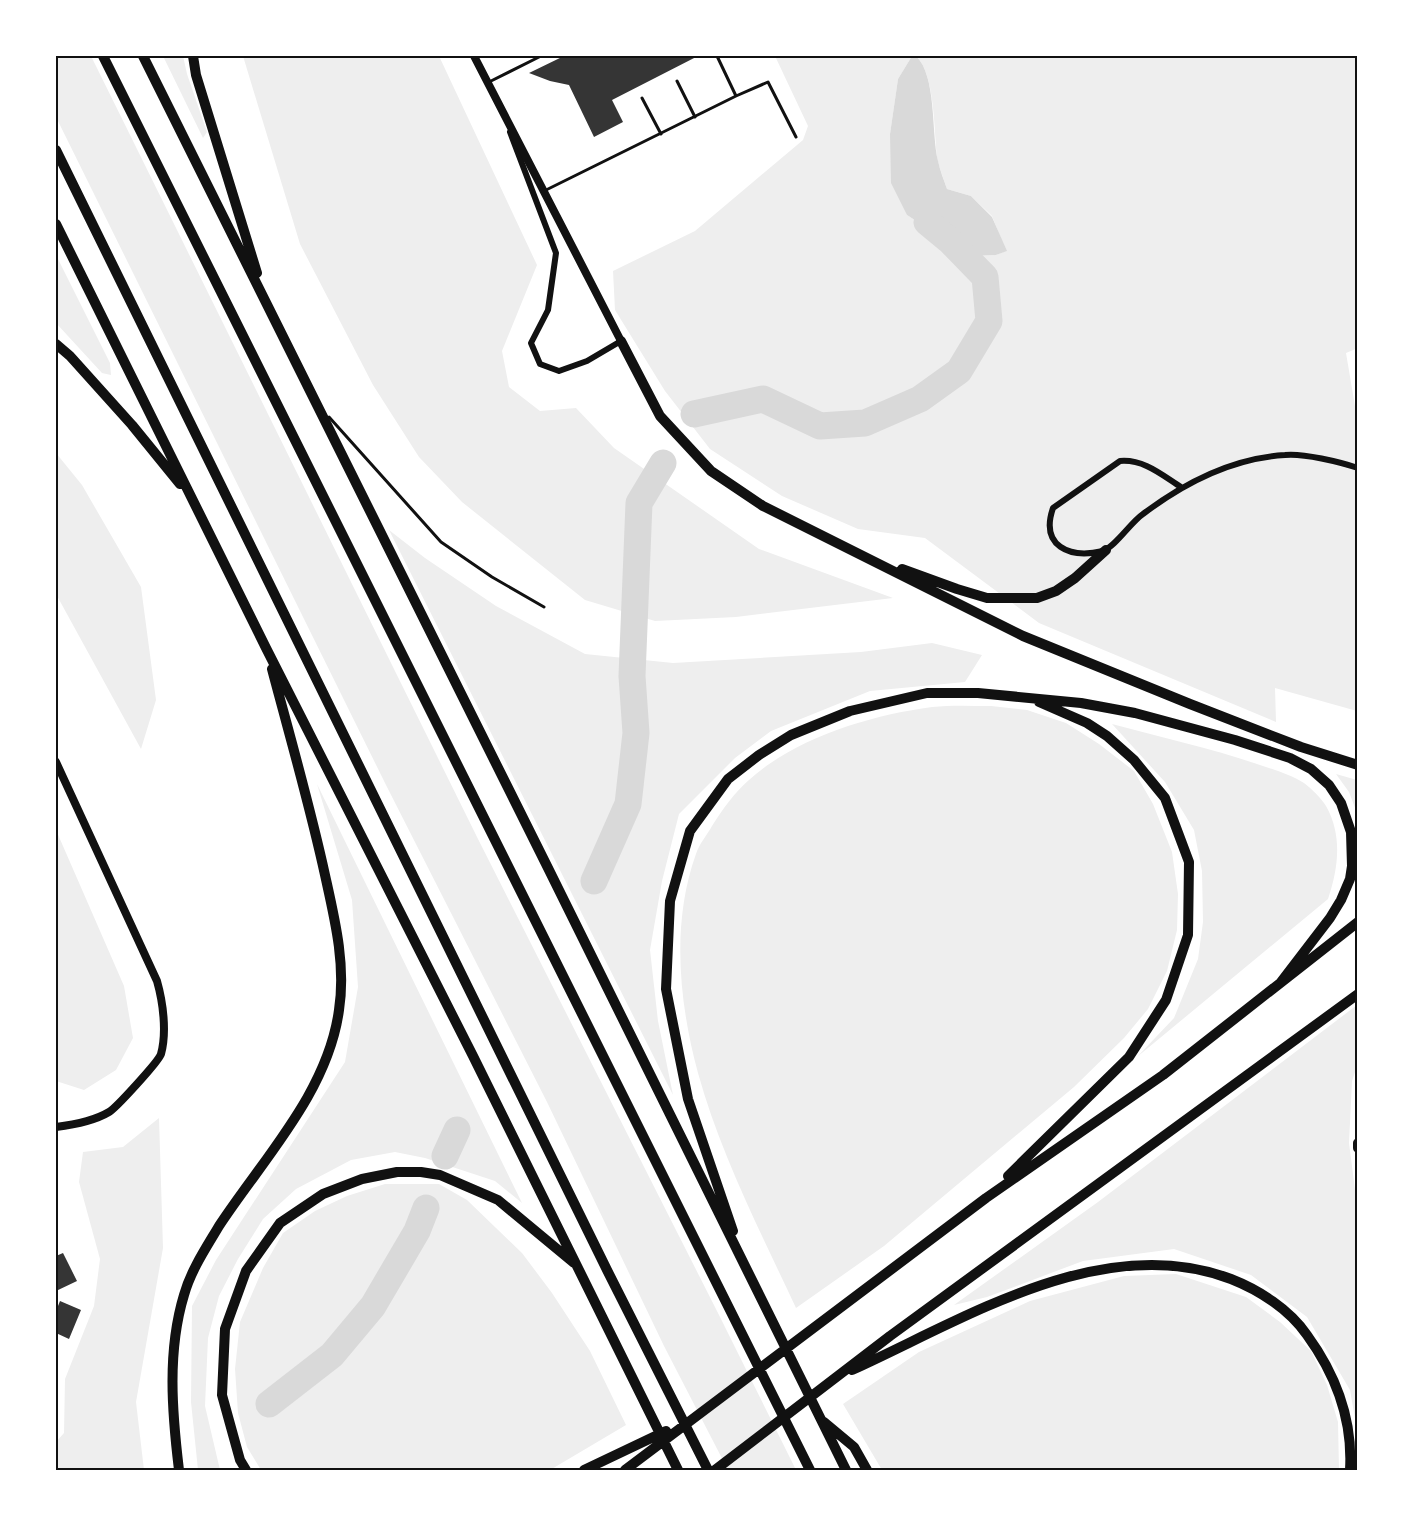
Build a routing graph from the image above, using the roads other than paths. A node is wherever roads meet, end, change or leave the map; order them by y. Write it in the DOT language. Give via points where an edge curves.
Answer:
graph roads {
  1 [pos="103,56"];
  2 [pos="142,56"];
  3 [pos="193,56"];
  4 [pos="474,56"];
  5 [pos="526,56"];
  6 [pos="541,56"];
  7 [pos="717,56"];
  8 [pos="529,62"];
  9 [pos="677,81"];
  10 [pos="488,83"];
  11 [pos="736,96"];
  12 [pos="642,98"];
  13 [pos="503,114"];
  14 [pos="695,117"];
  15 [pos="661,134"];
  16 [pos="796,137"];
  17 [pos="56,150"];
  18 [pos="543,192"];
  19 [pos="56,224"];
  20 [pos="266,302"];
  21 [pos="621,341"];
  22 [pos="56,344"];
  23 [pos="314,400"];
  24 [pos="1358,468"];
  25 [pos="1181,487"];
  26 [pos="193,500"];
  27 [pos="845,547"];
  28 [pos="1106,550"];
  29 [pos="544,607"];
  30 [pos="266,648"];
  31 [pos="1028,697"];
  32 [pos="56,762"];
  33 [pos="1358,765"];
  34 [pos="1358,922"];
  35 [pos="1281,982"];
  36 [pos="1358,994"];
  37 [pos="56,1127"];
  38 [pos="1358,1143"];
  39 [pos="1358,1148"];
  40 [pos="986,1198"];
  41 [pos="577,1266"];
  42 [pos="748,1274"];
  43 [pos="833,1379"];
  44 [pos="702,1414"];
  45 [pos="820,1418"];
  46 [pos="179,1470"];
  47 [pos="246,1470"];
  48 [pos="584,1470"];
  49 [pos="626,1470"];
  50 [pos="678,1470"];
  51 [pos="708,1470"];
  52 [pos="715,1470"];
  53 [pos="810,1470"];
  54 [pos="846,1470"];
  55 [pos="867,1470"];
  56 [pos="1350,1470"];
  1 -- 53 [label="highway"];
  2 -- 20 [label="highway"];
  3 -- 20 [label="highway"];
  4 -- 10 [label="street"];
  5 -- 8 [label="lane"];
  6 -- 8 [label="lane"];
  7 -- 11 [label="lane"];
  8 -- 10 [label="lane"];
  9 -- 14 [label="lane"];
  10 -- 13 [label="street"];
  11 -- 14 [label="lane"];
  11 -- 16 [label="lane" via="768,82"];
  12 -- 15 [label="lane"];
  13 -- 18 [label="street"];
  13 -- 21 [label="street" via="556,253 548,310 531,343 540,364 559,371 587,361"];
  14 -- 15 [label="lane"];
  15 -- 18 [label="lane"];
  17 -- 51 [label="highway"];
  18 -- 21 [label="street"];
  19 -- 26 [label="highway"];
  20 -- 23 [label="highway"];
  21 -- 27 [label="highway" via="660,416 711,471 763,506"];
  22 -- 26 [label="highway" via="132,425"];
  23 -- 29 [label="lane" via="441,542"];
  23 -- 42 [label="highway"];
  24 -- 25 [label="street" via="1287,454 1215,471"];
  25 -- 28 [label="street" via="1141,515"];
  25 -- 28 [label="street" via="1144,464 1120,461 1053,508 1049,532 1056,544 1083,554"];
  26 -- 30 [label="highway"];
  27 -- 28 [label="highway" via="987,598 1037,598 1056,591"];
  27 -- 33 [label="highway" via="1023,636 1301,747"];
  30 -- 41 [label="highway"];
  30 -- 46 [label="highway" via="316,832 343,976 333,1041 313,1089 202,1254 184,1293 174,1337"];
  31 -- 35 [label="highway" via="1135,713 1235,740 1290,758 1329,785 1341,803 1351,832 1350,879 1330,918"];
  31 -- 40 [label="highway" via="1107,736 1134,760 1165,798 1189,862 1188,935 1166,1000 1129,1057"];
  31 -- 42 [label="highway" via="927,693 840,715 791,735 759,755 728,779 690,831 670,901 666,989 688,1099"];
  32 -- 37 [label="street" via="157,981 164,1007 161,1056 138,1082 110,1112"];
  34 -- 35 [label="highway"];
  35 -- 40 [label="highway" via="1163,1075"];
  36 -- 43 [label="highway"];
  38 -- 39 [label="highway"];
  40 -- 44 [label="highway"];
  41 -- 47 [label="highway" via="498,1200 440,1175 397,1172 362,1179 323,1194 280,1223 246,1271 225,1329 222,1395"];
  41 -- 50 [label="highway"];
  42 -- 45 [label="highway"];
  43 -- 52 [label="highway"];
  43 -- 56 [label="highway" via="987,1305 1085,1273 1167,1264 1213,1272 1247,1286 1280,1307 1301,1326 1324,1358 1340,1391"];
  44 -- 48 [label="highway"];
  44 -- 49 [label="highway"];
  45 -- 54 [label="highway"];
  45 -- 55 [label="highway" via="854,1447"];
}
